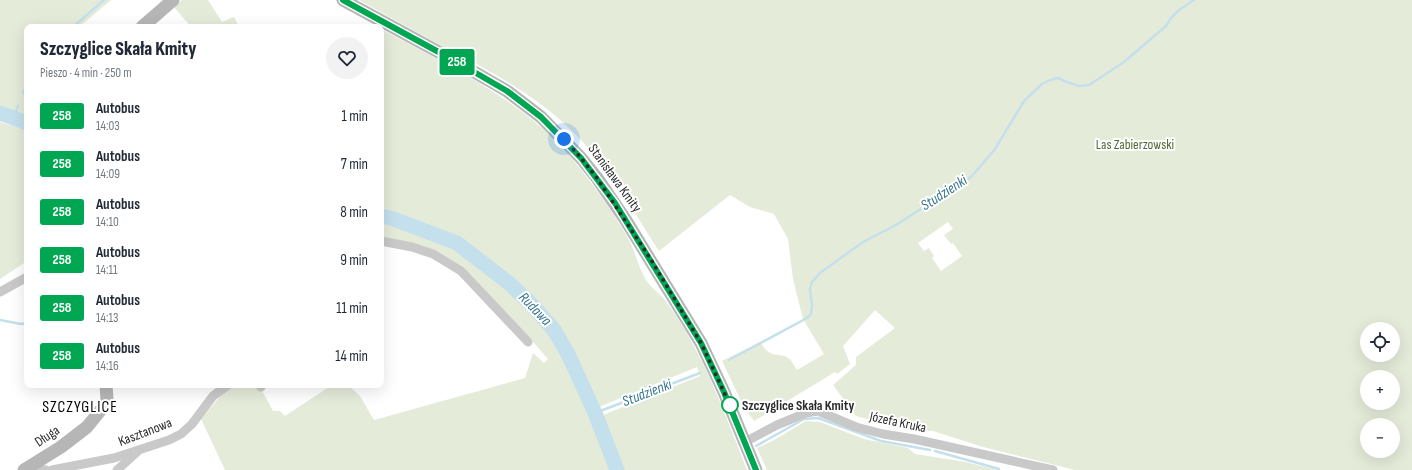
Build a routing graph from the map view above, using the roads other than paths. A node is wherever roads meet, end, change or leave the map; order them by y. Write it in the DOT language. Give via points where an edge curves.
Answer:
graph roads {
  1 [pos="173,0"];
  2 [pos="343,0"];
  3 [pos="145,24"];
  4 [pos="384,242"];
  5 [pos="24,279"];
  6 [pos="0,292"];
  7 [pos="528,342"];
  8 [pos="106,388"];
  9 [pos="224,388"];
  10 [pos="745,442"];
  11 [pos="140,450"];
  12 [pos="28,467"];
  13 [pos="46,470"];
  14 [pos="52,470"];
  15 [pos="117,470"];
  16 [pos="756,470"];
  17 [pos="1053,470"];
  1 -- 3 [label="main road"];
  2 -- 10 [label="main road, Stanisława Kmity" via="500,86 541,117 573,148 615,203 694,330 715,371"];
  4 -- 7 [label="street" via="433,254 461,271"];
  5 -- 6 [label="street"];
  8 -- 12 [label="main road, Długa" via="107,400 87,427"];
  9 -- 11 [label="street, Kasztanowa" via="213,396 181,434"];
  10 -- 16 [label="main road, Stanisława Kmity"];
  10 -- 17 [label="street, Józefa Kruka" via="806,413 818,411 856,427 883,434"];
  11 -- 14 [label="street, Kasztanowa" via="104,461"];
  11 -- 15 [label="street"];
  12 -- 13 [label="street"];
}
